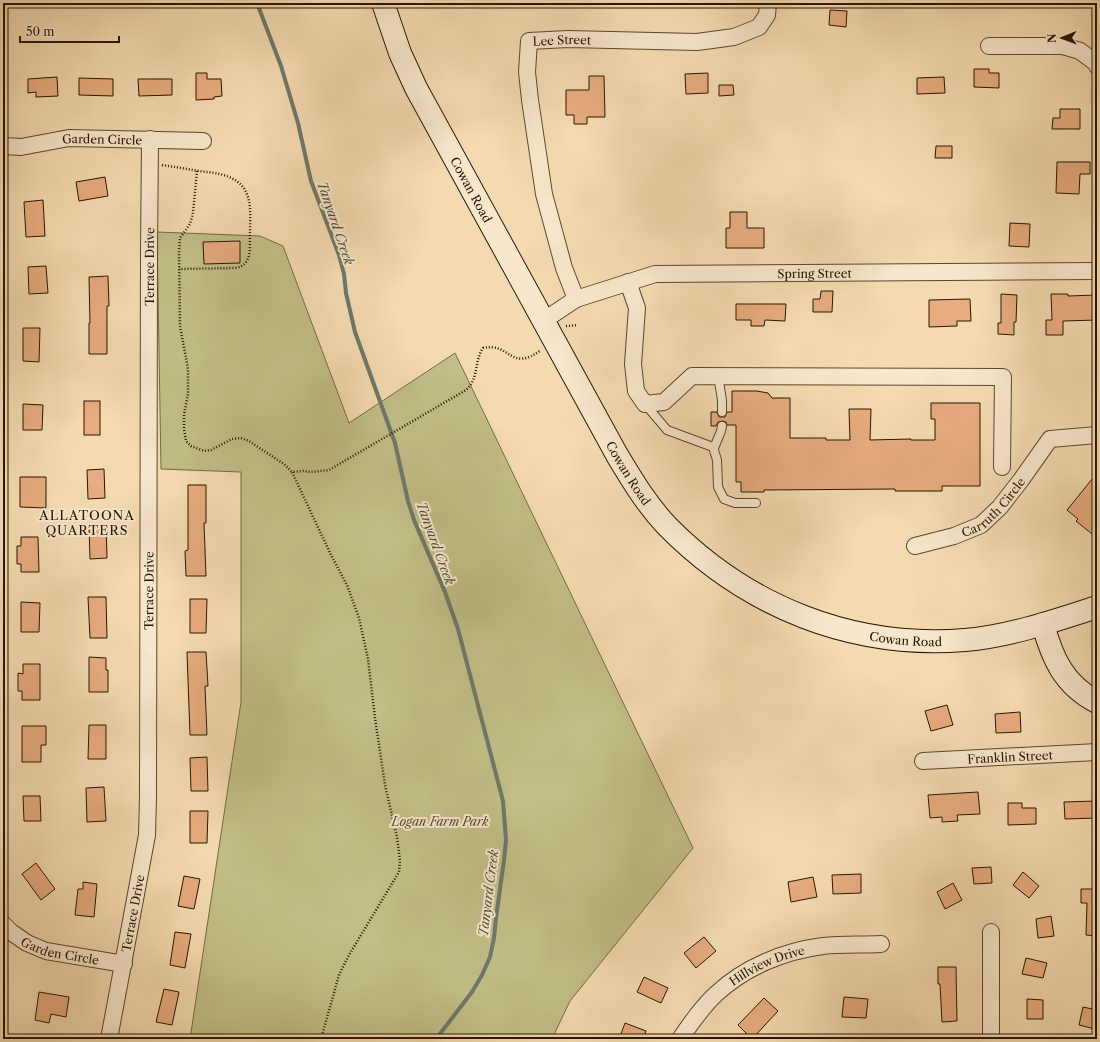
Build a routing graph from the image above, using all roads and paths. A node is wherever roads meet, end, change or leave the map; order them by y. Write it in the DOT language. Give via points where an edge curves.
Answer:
graph roads {
  1 [pos="383,3"];
  2 [pos="768,3"];
  3 [pos="989,46"];
  4 [pos="1097,66"];
  5 [pos="150,139"];
  6 [pos="203,141"];
  7 [pos="3,146"];
  8 [pos="150,165"];
  9 [pos="197,171"];
  10 [pos="179,269"];
  11 [pos="1097,271"];
  12 [pos="628,282"];
  13 [pos="576,299"];
  14 [pos="578,325"];
  15 [pos="546,327"];
  16 [pos="718,376"];
  17 [pos="646,404"];
  18 [pos="722,412"];
  19 [pos="722,426"];
  20 [pos="1097,435"];
  21 [pos="714,448"];
  22 [pos="1002,467"];
  23 [pos="292,472"];
  24 [pos="756,503"];
  25 [pos="915,546"];
  26 [pos="1097,607"];
  27 [pos="1043,624"];
  28 [pos="1097,702"];
  29 [pos="1097,752"];
  30 [pos="923,761"];
  31 [pos="3,924"];
  32 [pos="991,932"];
  33 [pos="881,944"];
  34 [pos="124,964"];
  35 [pos="109,1039"];
  36 [pos="321,1039"];
  37 [pos="680,1039"];
  38 [pos="991,1039"];
  1 -- 15 [label="main road, Cowan Road" via="400,53 416,88"];
  2 -- 13 [label="street, Lee Street" via="767,15 759,27 734,36 697,42 568,39 529,41 528,86 544,194 564,268"];
  3 -- 4 [label="street" via="1063,46 1080,51"];
  5 -- 6 [label="street, Garden Circle"];
  5 -- 7 [label="street, Garden Circle" via="69,138 21,147"];
  5 -- 8 [label="street, Terrace Drive"];
  8 -- 9 [label="path"];
  8 -- 34 [label="street, Terrace Drive" via="147,828"];
  9 -- 10 [label="path" via="193,213 190,224 180,238"];
  9 -- 10 [label="path" via="215,172 232,178 247,194 251,213 250,247 246,262 241,267"];
  10 -- 23 [label="path" via="180,326 188,369 188,394 184,415 186,441 204,451 232,439 241,438 261,448"];
  11 -- 12 [label="street, Spring Street" via="655,274"];
  12 -- 13 [label="street, Spring Street"];
  12 -- 17 [label="street" via="637,308 633,364 636,391"];
  13 -- 15 [label="street, Spring Street"];
  14 -- 15 [label="path"];
  15 -- 23 [label="path" via="542,339 546,346 528,358 520,359 491,346 483,348 478,355 473,382 466,390 329,470"];
  15 -- 27 [label="main road, Cowan Road" via="640,492 667,525 698,554 729,578 764,599 817,622 901,640 966,640"];
  16 -- 17 [label="street" via="692,376 664,402"];
  16 -- 18 [label="lane"];
  16 -- 22 [label="street" via="1003,377"];
  17 -- 21 [label="lane" via="667,430"];
  19 -- 21 [label="lane"];
  20 -- 25 [label="street, Carruth Circle" via="1050,439 1000,507 981,525 954,536"];
  21 -- 24 [label="lane" via="718,487 724,499 735,503"];
  23 -- 36 [label="path" via="347,585 359,618 368,659 385,785 393,815 400,861 399,872 339,975"];
  26 -- 27 [label="main road, Cowan Road"];
  27 -- 28 [label="main road" via="1051,652 1060,669 1084,695"];
  29 -- 30 [label="street, Franklin Street"];
  31 -- 34 [label="street, Garden Circle" via="27,943 46,951"];
  32 -- 38 [label="street"];
  33 -- 37 [label="street, Hillview Drive" via="823,946 787,954 752,968 716,994 695,1017"];
  34 -- 35 [label="street, Terrace Drive"];
}
